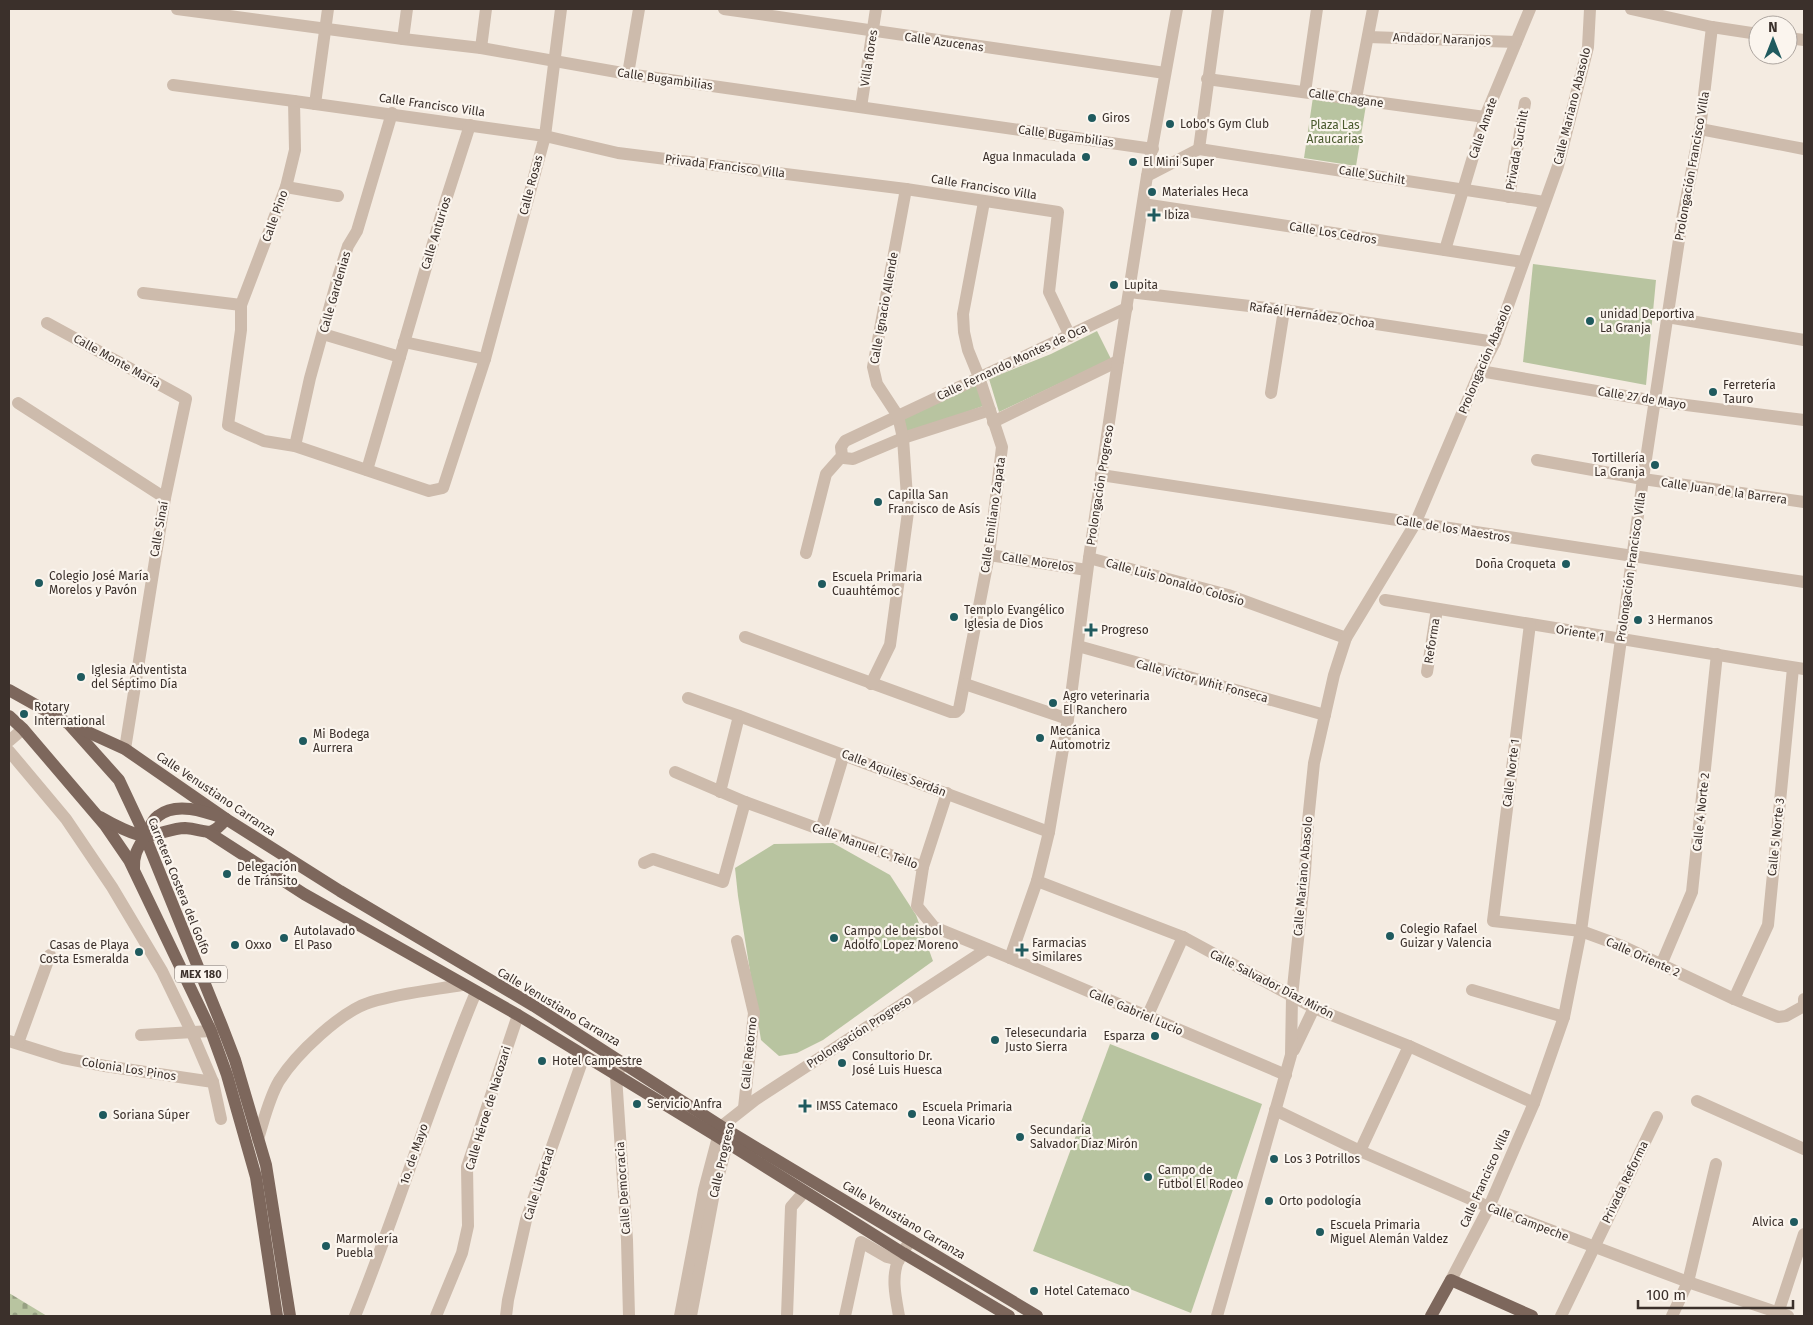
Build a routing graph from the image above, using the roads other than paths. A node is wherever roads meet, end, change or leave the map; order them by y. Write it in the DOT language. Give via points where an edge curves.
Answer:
graph roads {
  1 [pos="177,9"];
  2 [pos="328,9"];
  3 [pos="407,9"];
  4 [pos="486,9"];
  5 [pos="561,9"];
  6 [pos="639,9"];
  7 [pos="724,9"];
  8 [pos="876,9"];
  9 [pos="1176,9"];
  10 [pos="1218,9"];
  11 [pos="1318,9"];
  12 [pos="1373,9"];
  13 [pos="1530,9"];
  14 [pos="1590,9"];
  15 [pos="1631,9"];
  16 [pos="1712,27"];
  17 [pos="326,28"];
  18 [pos="873,32"];
  19 [pos="1748,32"];
  20 [pos="1368,37"];
  21 [pos="403,40"];
  22 [pos="1516,42"];
  23 [pos="481,48"];
  24 [pos="554,60"];
  25 [pos="1165,73"];
  26 [pos="628,74"];
  27 [pos="1208,79"];
  28 [pos="173,85"];
  29 [pos="1305,92"];
  30 [pos="1356,98"];
  31 [pos="294,100"];
  32 [pos="1525,103"];
  33 [pos="315,104"];
  34 [pos="861,106"];
  35 [pos="392,113"];
  36 [pos="1485,118"];
  37 [pos="470,124"];
  38 [pos="1700,129"];
  39 [pos="544,136"];
  40 [pos="1153,148"];
  41 [pos="1200,149"];
  42 [pos="1804,149"];
  43 [pos="1147,176"];
  44 [pos="286,187"];
  45 [pos="906,189"];
  46 [pos="1463,189"];
  47 [pos="338,196"];
  48 [pos="1509,197"];
  49 [pos="984,202"];
  50 [pos="1544,202"];
  51 [pos="1143,204"];
  52 [pos="1445,250"];
  53 [pos="1524,262"];
  54 [pos="1129,292"];
  55 [pos="143,293"];
  56 [pos="241,305"];
  57 [pos="1127,308"];
  58 [pos="1284,310"];
  59 [pos="1667,317"];
  60 [pos="47,323"];
  61 [pos="323,334"];
  62 [pos="1070,336"];
  63 [pos="1804,340"];
  64 [pos="404,342"];
  65 [pos="1495,342"];
  66 [pos="400,357"];
  67 [pos="485,358"];
  68 [pos="1118,361"];
  69 [pos="1480,371"];
  70 [pos="979,377"];
  71 [pos="1271,393"];
  72 [pos="186,399"];
  73 [pos="1655,400"];
  74 [pos="18,403"];
  75 [pos="898,416"];
  76 [pos="992,416"];
  77 [pos="1804,420"];
  78 [pos="903,438"];
  79 [pos="295,446"];
  80 [pos="1444,455"];
  81 [pos="842,456"];
  82 [pos="1537,460"];
  83 [pos="366,470"];
  84 [pos="1101,475"];
  85 [pos="1643,479"];
  86 [pos="165,498"];
  87 [pos="1804,502"];
  88 [pos="1415,524"];
  89 [pos="806,552"];
  90 [pos="989,555"];
  91 [pos="1632,557"];
  92 [pos="1088,564"];
  93 [pos="1804,582"];
  94 [pos="1385,600"];
  95 [pos="1437,609"];
  96 [pos="1530,624"];
  97 [pos="745,637"];
  98 [pos="1346,638"];
  99 [pos="1621,640"];
  100 [pos="1078,646"];
  101 [pos="1717,654"];
  102 [pos="1799,668"];
  103 [pos="1427,672"];
  104 [pos="871,684"];
  105 [pos="965,684"];
  106 [pos="9,690"];
  107 [pos="688,698"];
  108 [pos="1325,715"];
  109 [pos="9,716"];
  110 [pos="739,716"];
  111 [pos="1068,719"];
  112 [pos="68,722"];
  113 [pos="23,728"];
  114 [pos="9,742"];
  115 [pos="124,750"];
  116 [pos="9,751"];
  117 [pos="844,754"];
  118 [pos="675,772"];
  119 [pos="720,792"];
  120 [pos="947,793"];
  121 [pos="745,802"];
  122 [pos="94,812"];
  123 [pos="226,820"];
  124 [pos="821,830"];
  125 [pos="208,832"];
  126 [pos="1049,832"];
  127 [pos="145,836"];
  128 [pos="649,861"];
  129 [pos="923,867"];
  130 [pos="134,871"];
  131 [pos="1036,881"];
  132 [pos="1493,921"];
  133 [pos="1581,931"];
  134 [pos="1183,937"];
  135 [pos="737,940"];
  136 [pos="987,949"];
  137 [pos="50,955"];
  138 [pos="1010,958"];
  139 [pos="1661,965"];
  140 [pos="462,985"];
  141 [pos="1472,990"];
  142 [pos="476,992"];
  143 [pos="1292,997"];
  144 [pos="1734,999"];
  145 [pos="1804,999"];
  146 [pos="1314,1008"];
  147 [pos="518,1015"];
  148 [pos="1147,1017"];
  149 [pos="1564,1017"];
  150 [pos="217,1029"];
  151 [pos="192,1032"];
  152 [pos="141,1035"];
  153 [pos="14,1042"];
  154 [pos="1408,1046"];
  155 [pos="1292,1055"];
  156 [pos="584,1056"];
  157 [pos="623,1062"];
  158 [pos="1286,1075"];
  159 [pos="616,1076"];
  160 [pos="213,1082"];
  161 [pos="1697,1101"];
  162 [pos="1534,1103"];
  163 [pos="744,1108"];
  164 [pos="1275,1110"];
  165 [pos="733,1117"];
  166 [pos="1657,1117"];
  167 [pos="222,1119"];
  168 [pos="724,1135"];
  169 [pos="258,1139"];
  170 [pos="1360,1150"];
  171 [pos="1804,1150"];
  172 [pos="1716,1164"];
  173 [pos="804,1192"];
  174 [pos="1489,1207"];
  175 [pos="1804,1234"];
  176 [pos="911,1240"];
  177 [pos="1594,1248"];
  178 [pos="901,1256"];
  179 [pos="1451,1280"];
  180 [pos="1688,1282"];
  181 [pos="1781,1315"];
  182 [pos="277,1316"];
  183 [pos="290,1316"];
  184 [pos="355,1316"];
  185 [pos="436,1316"];
  186 [pos="506,1316"];
  187 [pos="628,1316"];
  188 [pos="680,1316"];
  189 [pos="691,1316"];
  190 [pos="787,1316"];
  191 [pos="845,1316"];
  192 [pos="899,1316"];
  193 [pos="1009,1316"];
  194 [pos="1037,1316"];
  195 [pos="1217,1316"];
  196 [pos="1431,1316"];
  197 [pos="1532,1316"];
  198 [pos="1560,1316"];
  199 [pos="1672,1316"];
  1 -- 17 [label="street, Calle Bugambilias"];
  2 -- 17 [label="street"];
  3 -- 21 [label="street"];
  4 -- 23 [label="street"];
  5 -- 24 [label="street, Calle Rosas"];
  6 -- 26 [label="street"];
  7 -- 18 [label="street, Calle Azucenas"];
  8 -- 18 [label="street, Villa flores"];
  9 -- 25 [label="street, Prolongación Progreso"];
  10 -- 27 [label="street"];
  11 -- 29 [label="street"];
  12 -- 20 [label="street"];
  13 -- 22 [label="street, Calle Amate"];
  14 -- 50 [label="street, Calle Mariano Abasolo" via="1588,47 1558,166"];
  15 -- 16 [label="street"];
  16 -- 19 [label="street"];
  16 -- 38 [label="street, Prolongación Francisco Villa"];
  17 -- 21 [label="street, Calle Bugambilias"];
  17 -- 33 [label="street"];
  18 -- 25 [label="street, Calle Azucenas"];
  18 -- 34 [label="street, Villa flores"];
  20 -- 22 [label="street, Andador Naranjos"];
  20 -- 30 [label="street"];
  21 -- 23 [label="street, Calle Bugambilias"];
  22 -- 36 [label="street, Calle Amate"];
  23 -- 24 [label="street, Calle Bugambilias"];
  24 -- 26 [label="street, Calle Bugambilias"];
  24 -- 39 [label="street, Calle Rosas"];
  25 -- 40 [label="street, Prolongación Progreso"];
  26 -- 34 [label="street, Calle Bugambilias"];
  27 -- 29 [label="street, Calle Chagane"];
  27 -- 41 [label="street"];
  28 -- 31 [label="street"];
  29 -- 30 [label="street, Calle Chagane"];
  30 -- 36 [label="street, Calle Chagane"];
  31 -- 33 [label="street"];
  31 -- 44 [label="street, Calle Pino" via="295,150"];
  32 -- 48 [label="street, Privada Suchilt"];
  33 -- 35 [label="street, Calle Francisco Villa"];
  34 -- 40 [label="street, Calle Bugambilias"];
  35 -- 37 [label="street, Calle Francisco Villa"];
  35 -- 61 [label="street, Calle Gardenias"];
  36 -- 46 [label="street, Calle Amate"];
  37 -- 39 [label="street, Calle Francisco Villa"];
  37 -- 64 [label="street, Calle Anturios"];
  38 -- 42 [label="street"];
  38 -- 59 [label="street, Prolongación Francisco Villa"];
  39 -- 45 [label="street, Privada Francisco Villa" via="618,153"];
  39 -- 67 [label="street, Calle Rosas"];
  40 -- 43 [label="street, Prolongación Progreso"];
  41 -- 43 [label="street"];
  41 -- 46 [label="street, Calle Suchilt"];
  43 -- 51 [label="street, Prolongación Progreso"];
  44 -- 47 [label="street"];
  44 -- 56 [label="street, Calle Pino"];
  45 -- 49 [label="street, Calle Francisco Villa"];
  45 -- 75 [label="street, Calle Ignacio Allende" via="873,367 877,384"];
  46 -- 48 [label="street, Calle Suchilt"];
  46 -- 52 [label="street, Calle Amate"];
  48 -- 50 [label="street, Calle Suchilt"];
  49 -- 62 [label="street, Calle Francisco Villa" via="1058,212 1049,292"];
  49 -- 70 [label="street, Calle Emiliano Zapata" via="963,314 968,350"];
  50 -- 53 [label="street, Calle Mariano Abasolo"];
  51 -- 52 [label="street, Calle Los Cedros"];
  51 -- 54 [label="street, Prolongación Progreso"];
  52 -- 53 [label="street, Calle Los Cedros"];
  53 -- 65 [label="street, Prolongación Abasolo"];
  54 -- 57 [label="street, Prolongación Progreso"];
  54 -- 58 [label="street, Rafaél Hernádez Ochoa"];
  55 -- 56 [label="street"];
  56 -- 79 [label="street, Calle Pino" via="241,330 228,424 264,441"];
  57 -- 62 [label="street, Calle Fernando Montes de Oca"];
  57 -- 68 [label="street, Prolongación Progreso"];
  58 -- 65 [label="street, Rafaél Hernádez Ochoa"];
  58 -- 71 [label="street"];
  59 -- 63 [label="street"];
  59 -- 73 [label="street, Prolongación Francisco Villa"];
  60 -- 72 [label="street, Calle Monte María"];
  61 -- 66 [label="street"];
  61 -- 79 [label="street, Calle Gardenias"];
  62 -- 70 [label="street, Calle Fernando Montes de Oca"];
  64 -- 66 [label="street, Calle Anturios"];
  64 -- 67 [label="street"];
  65 -- 69 [label="street, Prolongación Abasolo"];
  66 -- 83 [label="street, Calle Anturios"];
  67 -- 83 [label="street, Calle Rosas" via="442,488 429,491"];
  68 -- 76 [label="street"];
  68 -- 84 [label="street, Prolongación Progreso"];
  69 -- 73 [label="street, Calle 27 de Mayo"];
  69 -- 80 [label="street, Prolongación Abasolo"];
  70 -- 75 [label="street, Calle Fernando Montes de Oca"];
  70 -- 76 [label="street, Calle Emiliano Zapata"];
  72 -- 86 [label="street, Calle Sinaí"];
  73 -- 77 [label="street, Calle 27 de Mayo"];
  73 -- 85 [label="street, Prolongación Francisco Villa"];
  74 -- 86 [label="street"];
  75 -- 78 [label="street, Calle Ignacio Allende"];
  75 -- 81 [label="street, Calle Fernando Montes de Oca" via="845,441 841,447"];
  76 -- 78 [label="street"];
  76 -- 90 [label="street, Calle Emiliano Zapata" via="1002,447"];
  78 -- 81 [label="street" via="853,459"];
  78 -- 104 [label="street, Calle Ignacio Allende" via="908,512 905,547 890,645"];
  79 -- 83 [label="street"];
  80 -- 88 [label="street, Calle Mariano Abasolo"];
  81 -- 89 [label="street" via="826,474"];
  82 -- 85 [label="street, Calle Juan de la Barrera"];
  84 -- 88 [label="street, Calle de los Maestros"];
  84 -- 92 [label="street, Prolongación Progreso"];
  85 -- 87 [label="street, Calle Juan de la Barrera"];
  85 -- 91 [label="street, Prolongación Francisco Villa"];
  86 -- 115 [label="street, Calle Sinaí"];
  88 -- 91 [label="street, Calle de los Maestros"];
  88 -- 98 [label="street, Calle Mariano Abasolo"];
  90 -- 92 [label="street, Calle Morelos"];
  90 -- 105 [label="street, Calle Emiliano Zapata"];
  91 -- 93 [label="street, Calle de los Maestros"];
  91 -- 99 [label="street, Prolongación Francisco Villa"];
  92 -- 98 [label="street, Calle Luis Donaldo Colosio" via="1228,594"];
  92 -- 100 [label="street, Prolongación Progreso"];
  94 -- 95 [label="street, Oriente 1"];
  95 -- 96 [label="street, Oriente 1"];
  95 -- 103 [label="street, Reforma"];
  96 -- 99 [label="street, Oriente 1"];
  96 -- 132 [label="street, Calle Norte 1"];
  97 -- 104 [label="street"];
  98 -- 108 [label="street, Calle Mariano Abasolo"];
  99 -- 101 [label="street, Oriente 1"];
  99 -- 133 [label="street, Prolongación Francisco Villa"];
  100 -- 108 [label="street, Calle Víctor Whit Fonseca"];
  100 -- 111 [label="street, Prolongación Progreso"];
  101 -- 102 [label="street, Oriente 1"];
  101 -- 139 [label="street, Calle 4 Norte 2" via="1692,892"];
  102 -- 144 [label="street, Calle 5 Norte 3" via="1768,925"];
  104 -- 105 [label="street, Calle Emiliano Zapata" via="951,712 959,709"];
  105 -- 111 [label="street"];
  106 -- 112 [label="main road, Carretera Costera del Golfo / MEX 180"];
  107 -- 110 [label="street, Calle Aquiles Serdán"];
  108 -- 143 [label="street, Calle Mariano Abasolo" via="1314,763"];
  109 -- 113 [label="main road, Carretera Costera del Golfo / MEX 180"];
  110 -- 117 [label="street, Calle Aquiles Serdán"];
  110 -- 119 [label="street"];
  111 -- 126 [label="street, Prolongación Progreso"];
  112 -- 115 [label="main road, Calle Venustiano Carranza"];
  112 -- 127 [label="main road, Carretera Costera del Golfo / MEX 180" via="120,780"];
  113 -- 114 [label="street"];
  113 -- 122 [label="main road, Carretera Costera del Golfo / MEX 180"];
  115 -- 123 [label="main road, Calle Venustiano Carranza"];
  116 -- 151 [label="street" via="66,820 112,887 162,971"];
  117 -- 120 [label="street, Calle Aquiles Serdán"];
  117 -- 124 [label="street"];
  118 -- 119 [label="street, Calle Manuel C. Tello"];
  119 -- 121 [label="street, Calle Manuel C. Tello"];
  120 -- 126 [label="street, Calle Aquiles Serdán"];
  120 -- 129 [label="street"];
  121 -- 124 [label="street, Calle Manuel C. Tello"];
  121 -- 128 [label="street" via="723,882"];
  122 -- 127 [label="main road" via="107,821"];
  122 -- 130 [label="main road, Carretera Costera del Golfo / MEX 180"];
  123 -- 125 [label="main road" via="218,829"];
  123 -- 127 [label="main road" via="194,809 168,811 158,816"];
  123 -- 157 [label="main road, Calle Venustiano Carranza"];
  124 -- 129 [label="street, Calle Manuel C. Tello"];
  125 -- 127 [label="main road" via="182,828"];
  125 -- 140 [label="main road, Calle Venustiano Carranza" via="304,894"];
  126 -- 131 [label="street, Prolongación Progreso"];
  127 -- 130 [label="main road" via="137,847"];
  127 -- 150 [label="main road, Carretera Costera del Golfo / MEX 180"];
  129 -- 136 [label="street, Calle Manuel C. Tello" via="917,906 934,927"];
  130 -- 150 [label="main road, Carretera Costera del Golfo / MEX 180"];
  131 -- 134 [label="street, Calle Salvador Díaz Mirón"];
  131 -- 138 [label="street, Prolongación Progreso"];
  132 -- 133 [label="street, Calle Oriente 2"];
  133 -- 139 [label="street, Calle Oriente 2"];
  133 -- 149 [label="street, Prolongación Francisco Villa"];
  134 -- 143 [label="street, Calle Salvador Díaz Mirón"];
  134 -- 148 [label="street"];
  135 -- 163 [label="street, Calle Retorno" via="754,1013"];
  136 -- 138 [label="street, Calle Gabriel Lucio"];
  136 -- 163 [label="street, Prolongación Progreso"];
  137 -- 153 [label="street"];
  138 -- 148 [label="street, Calle Gabriel Lucio"];
  139 -- 144 [label="street, Calle Oriente 2"];
  140 -- 142 [label="main road, Calle Venustiano Carranza"];
  140 -- 169 [label="street" via="370,1002 340,1018 308,1047 279,1081"];
  141 -- 149 [label="street"];
  142 -- 147 [label="main road, Calle Venustiano Carranza"];
  142 -- 184 [label="street, 1o. de Mayo" via="447,1061 384,1244"];
  143 -- 146 [label="street, Calle Salvador Díaz Mirón"];
  143 -- 155 [label="street, Calle Mariano Abasolo"];
  144 -- 145 [label="street, Calle Oriente 2" via="1778,1017 1804,1006"];
  146 -- 154 [label="street, Calle Salvador Díaz Mirón"];
  146 -- 155 [label="street"];
  147 -- 156 [label="main road, Calle Venustiano Carranza"];
  147 -- 185 [label="street, Calle Héroe de Nacozari" via="467,1167 468,1226 462,1253"];
  148 -- 158 [label="street, Calle Gabriel Lucio"];
  149 -- 162 [label="street, Prolongación Francisco Villa"];
  150 -- 151 [label="street"];
  150 -- 169 [label="main road, Carretera Costera del Golfo / MEX 180" via="235,1060"];
  150 -- 182 [label="main road, Carretera Costera del Golfo / MEX 180" via="256,1177"];
  151 -- 152 [label="street"];
  151 -- 160 [label="street"];
  153 -- 160 [label="street, Colonia Los Pinos" via="63,1058"];
  154 -- 162 [label="street, Calle Salvador Díaz Mirón"];
  154 -- 170 [label="street"];
  155 -- 158 [label="street, Calle Mariano Abasolo"];
  156 -- 159 [label="main road, Calle Venustiano Carranza"];
  156 -- 186 [label="street, Calle Libertad" via="526,1220"];
  157 -- 159 [label="street"];
  157 -- 168 [label="main road, Calle Venustiano Carranza"];
  158 -- 164 [label="street, Calle Mariano Abasolo"];
  159 -- 168 [label="main road, Calle Venustiano Carranza"];
  159 -- 187 [label="street, Calle Democracia" via="627,1240"];
  160 -- 167 [label="street"];
  161 -- 171 [label="street"];
  162 -- 174 [label="street, Calle Francisco Villa"];
  163 -- 165 [label="street, Prolongación Progreso"];
  164 -- 170 [label="street, Calle Campeche"];
  164 -- 195 [label="street, Calle Mariano Abasolo"];
  165 -- 168 [label="street, Calle Progreso"];
  166 -- 177 [label="street, Privada Reforma"];
  168 -- 173 [label="main road, Calle Venustiano Carranza"];
  168 -- 176 [label="main road, Calle Venustiano Carranza"];
  168 -- 188 [label="street, Calle Progreso" via="704,1190"];
  168 -- 189 [label="street, Calle Progreso"];
  169 -- 183 [label="main road, Carretera Costera del Golfo / MEX 180" via="266,1165"];
  170 -- 174 [label="street, Calle Campeche"];
  172 -- 180 [label="street"];
  173 -- 178 [label="main road, Calle Venustiano Carranza"];
  173 -- 190 [label="street" via="791,1207"];
  174 -- 177 [label="street, Calle Campeche"];
  174 -- 179 [label="street, Calle Francisco Villa"];
  175 -- 181 [label="street"];
  176 -- 178 [label="street"];
  176 -- 194 [label="main road, Calle Venustiano Carranza"];
  177 -- 180 [label="street, Calle Campeche"];
  177 -- 198 [label="street, Privada Reforma"];
  178 -- 191 [label="street" via="886,1256 861,1242"];
  178 -- 192 [label="street" via="896,1271 895,1294"];
  178 -- 193 [label="main road, Calle Venustiano Carranza"];
  179 -- 196 [label="main road, Calle Francisco Villa"];
  179 -- 197 [label="main road"];
  180 -- 181 [label="street, Calle Campeche"];
  180 -- 199 [label="street"];
}
